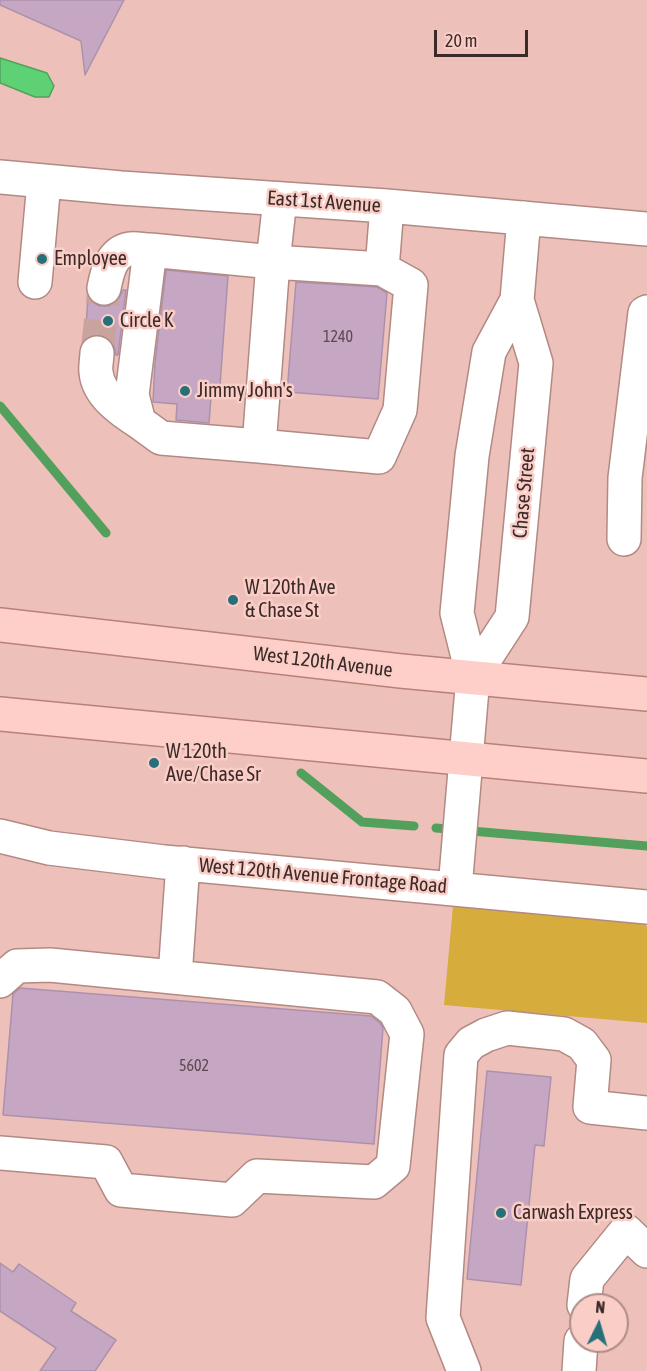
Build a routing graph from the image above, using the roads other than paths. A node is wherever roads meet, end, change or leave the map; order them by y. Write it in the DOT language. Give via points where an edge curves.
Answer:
graph roads {
  1 [pos="0,177"];
  2 [pos="44,182"];
  3 [pos="280,199"];
  4 [pos="387,206"];
  5 [pos="524,218"];
  6 [pos="647,229"];
  7 [pos="150,250"];
  8 [pos="273,262"];
  9 [pos="382,268"];
  10 [pos="35,282"];
  11 [pos="104,288"];
  12 [pos="518,300"];
  13 [pos="647,312"];
  14 [pos="97,353"];
  15 [pos="139,422"];
  16 [pos="260,446"];
  17 [pos="624,539"];
  18 [pos="0,625"];
  19 [pos="473,677"];
  20 [pos="647,694"];
  21 [pos="0,714"];
  22 [pos="466,758"];
  23 [pos="647,776"];
  24 [pos="0,836"];
  25 [pos="183,863"];
  26 [pos="455,888"];
  27 [pos="647,907"];
  28 [pos="175,976"];
  29 [pos="0,981"];
  30 [pos="647,1113"];
  31 [pos="0,1153"];
  32 [pos="637,1241"];
  33 [pos="585,1293"];
  34 [pos="580,1353"];
  35 [pos="464,1371"];
  36 [pos="579,1371"];
  1 -- 2 [label="street, East 1st Avenue"];
  2 -- 3 [label="street, East 1st Avenue"];
  2 -- 10 [label="street"];
  3 -- 4 [label="street, East 1st Avenue"];
  3 -- 8 [label="street"];
  4 -- 5 [label="street, East 1st Avenue"];
  4 -- 9 [label="street"];
  5 -- 6 [label="street, East 1st Avenue"];
  5 -- 12 [label="street, Chase Street"];
  7 -- 8 [label="street"];
  7 -- 11 [label="street" via="129,249 117,254 108,268"];
  7 -- 15 [label="street" via="132,395"];
  8 -- 9 [label="street"];
  8 -- 16 [label="street"];
  9 -- 16 [label="street" via="411,285 400,410 379,457"];
  12 -- 19 [label="street, Chase Street" via="489,352 472,456 457,613"];
  12 -- 19 [label="street, Chase Street" via="536,363 512,617"];
  13 -- 17 [label="street" via="625,478"];
  14 -- 15 [label="street" via="96,374 105,394 118,409"];
  15 -- 16 [label="street" via="161,438"];
  18 -- 19 [label="main road, West 120th Avenue"];
  19 -- 20 [label="main road, West 120th Avenue"];
  19 -- 22 [label="street, Chase Street"];
  21 -- 22 [label="main road"];
  22 -- 23 [label="main road"];
  22 -- 26 [label="street, Chase Street"];
  24 -- 25 [label="street, West 120th Avenue Frontage Road" via="49,848"];
  25 -- 26 [label="street, West 120th Avenue Frontage Road"];
  25 -- 28 [label="street"];
  26 -- 27 [label="street, West 120th Avenue Frontage Road"];
  28 -- 29 [label="street" via="50,965 17,966"];
  28 -- 31 [label="street" via="377,997 395,1011 407,1034 393,1166 374,1182 257,1176 232,1200 121,1190 106,1162"];
  30 -- 35 [label="street" via="590,1107 594,1060 582,1044 564,1034 507,1028 471,1043 461,1055 443,1318"];
  32 -- 33 [label="street" via="587,1279"];
  34 -- 36 [label="street"];
}
